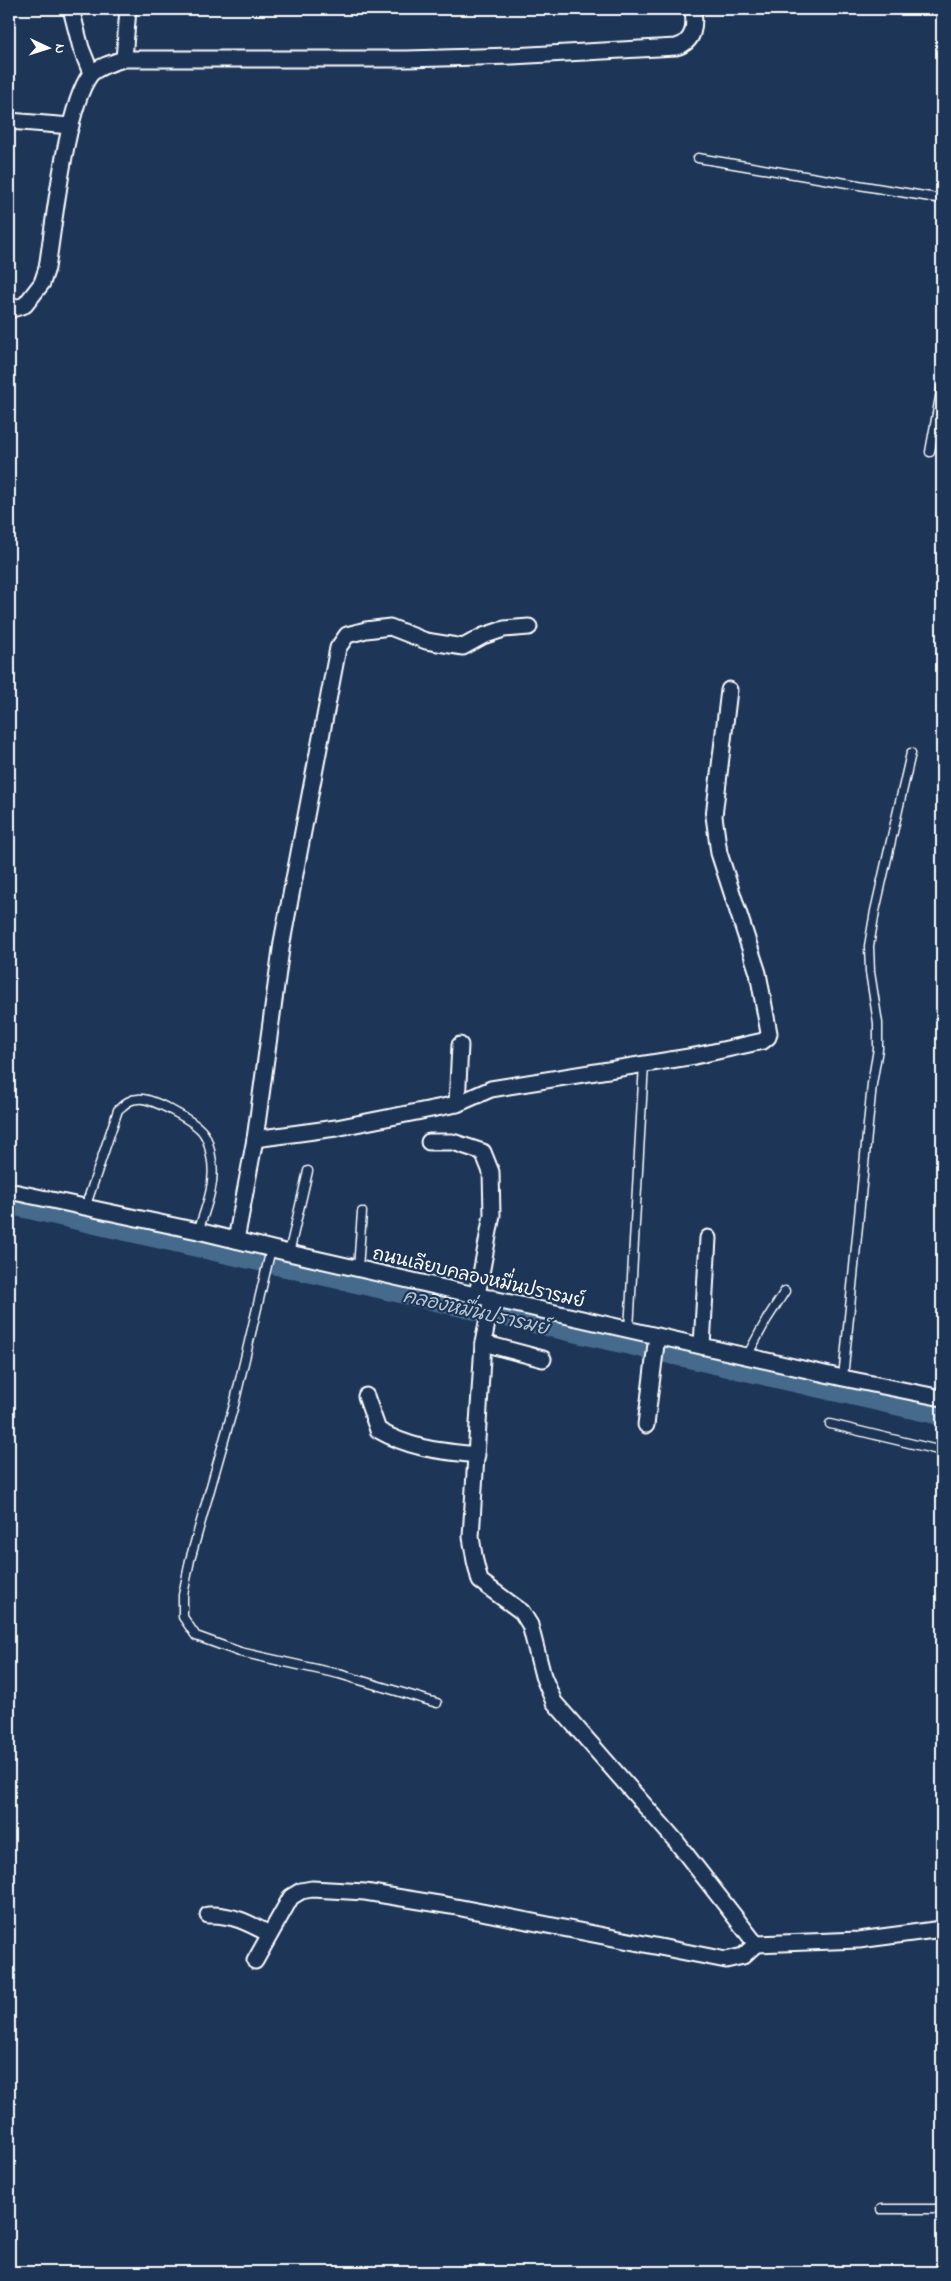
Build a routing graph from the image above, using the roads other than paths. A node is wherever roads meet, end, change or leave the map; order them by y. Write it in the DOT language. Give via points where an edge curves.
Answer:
graph roads {
  1 [pos="71,9"];
  2 [pos="128,9"];
  3 [pos="693,9"];
  4 [pos="124,50"];
  5 [pos="89,70"];
  6 [pos="9,121"];
  7 [pos="60,125"];
  8 [pos="698,158"];
  9 [pos="942,199"];
  10 [pos="9,310"];
  11 [pos="942,386"];
  12 [pos="930,452"];
  13 [pos="529,627"];
  14 [pos="730,690"];
  15 [pos="911,753"];
  16 [pos="460,1045"];
  17 [pos="644,1064"];
  18 [pos="457,1104"];
  19 [pos="254,1139"];
  20 [pos="429,1142"];
  21 [pos="308,1171"];
  22 [pos="9,1191"];
  23 [pos="85,1208"];
  24 [pos="362,1212"];
  25 [pos="198,1230"];
  26 [pos="708,1238"];
  27 [pos="236,1240"];
  28 [pos="271,1249"];
  29 [pos="289,1253"];
  30 [pos="358,1269"];
  31 [pos="785,1291"];
  32 [pos="486,1301"];
  33 [pos="629,1330"];
  34 [pos="484,1337"];
  35 [pos="702,1346"];
  36 [pos="656,1350"];
  37 [pos="747,1356"];
  38 [pos="543,1359"];
  39 [pos="843,1378"];
  40 [pos="366,1396"];
  41 [pos="942,1398"];
  42 [pos="830,1424"];
  43 [pos="646,1425"];
  44 [pos="942,1451"];
  45 [pos="477,1455"];
  46 [pos="436,1703"];
  47 [pos="208,1915"];
  48 [pos="942,1929"];
  49 [pos="269,1934"];
  50 [pos="756,1944"];
  51 [pos="255,1961"];
  52 [pos="881,2209"];
  53 [pos="942,2210"];
  1 -- 5 [label="street"];
  2 -- 4 [label="street"];
  3 -- 4 [label="street" via="693,32 686,43 676,48 407,59"];
  4 -- 5 [label="street"];
  5 -- 7 [label="street" via="78,98"];
  6 -- 7 [label="street"];
  7 -- 10 [label="street" via="47,268 42,283 25,305"];
  8 -- 9 [label="lane"];
  11 -- 12 [label="lane"];
  13 -- 19 [label="street" via="504,629 463,647 426,641 390,627 347,635 338,648 282,942"];
  14 -- 17 [label="street" via="714,816 719,853 758,973 768,1037 764,1041"];
  15 -- 39 [label="lane" via="874,910 869,946 878,1050"];
  16 -- 18 [label="street"];
  17 -- 18 [label="street" via="491,1089"];
  17 -- 33 [label="lane"];
  18 -- 19 [label="street" via="336,1128"];
  19 -- 27 [label="street"];
  20 -- 32 [label="street" via="453,1142 483,1152 492,1172"];
  21 -- 29 [label="lane"];
  22 -- 23 [label="street, ถนนเลียบคลองหมื่นปรารมย์"];
  23 -- 25 [label="street, ถนนเลียบคลองหมื่นปรารมย์"];
  23 -- 25 [label="lane" via="118,1110 141,1098 188,1120 204,1134 212,1158 212,1179 208,1204"];
  24 -- 30 [label="lane"];
  25 -- 27 [label="street, ถนนเลียบคลองหมื่นปรารมย์"];
  26 -- 35 [label="street"];
  27 -- 28 [label="street, ถนนเลียบคลองหมื่นปรารมย์"];
  28 -- 29 [label="street, ถนนเลียบคลองหมื่นปรารมย์"];
  28 -- 46 [label="lane" via="234,1405 190,1560 182,1595 182,1617 196,1636 240,1652 339,1674"];
  29 -- 30 [label="street, ถนนเลียบคลองหมื่นปรารมย์"];
  30 -- 32 [label="street, ถนนเลียบคลองหมื่นปรารมย์"];
  31 -- 37 [label="lane"];
  32 -- 33 [label="street, ถนนเลียบคลองหมื่นปรารมย์"];
  32 -- 34 [label="street"];
  33 -- 36 [label="street, ถนนเลียบคลองหมื่นปรารมย์"];
  34 -- 38 [label="street"];
  34 -- 45 [label="street"];
  35 -- 36 [label="street, ถนนเลียบคลองหมื่นปรารมย์"];
  35 -- 37 [label="street, ถนนเลียบคลองหมื่นปรารมย์"];
  36 -- 43 [label="street"];
  37 -- 39 [label="street, ถนนเลียบคลองหมื่นปรารมย์"];
  39 -- 41 [label="street, ถนนเลียบคลองหมื่นปรารมย์"];
  40 -- 45 [label="street" via="378,1430 396,1440 414,1447"];
  42 -- 44 [label="lane"];
  45 -- 50 [label="street" via="472,1537 480,1581 522,1612 530,1625 543,1676 554,1702 675,1840"];
  47 -- 49 [label="street" via="224,1914"];
  48 -- 50 [label="street" via="859,1940"];
  49 -- 50 [label="street" via="291,1897 312,1889 365,1892 450,1906 726,1960 743,1956"];
  49 -- 51 [label="street"];
  52 -- 53 [label="lane"];
}
